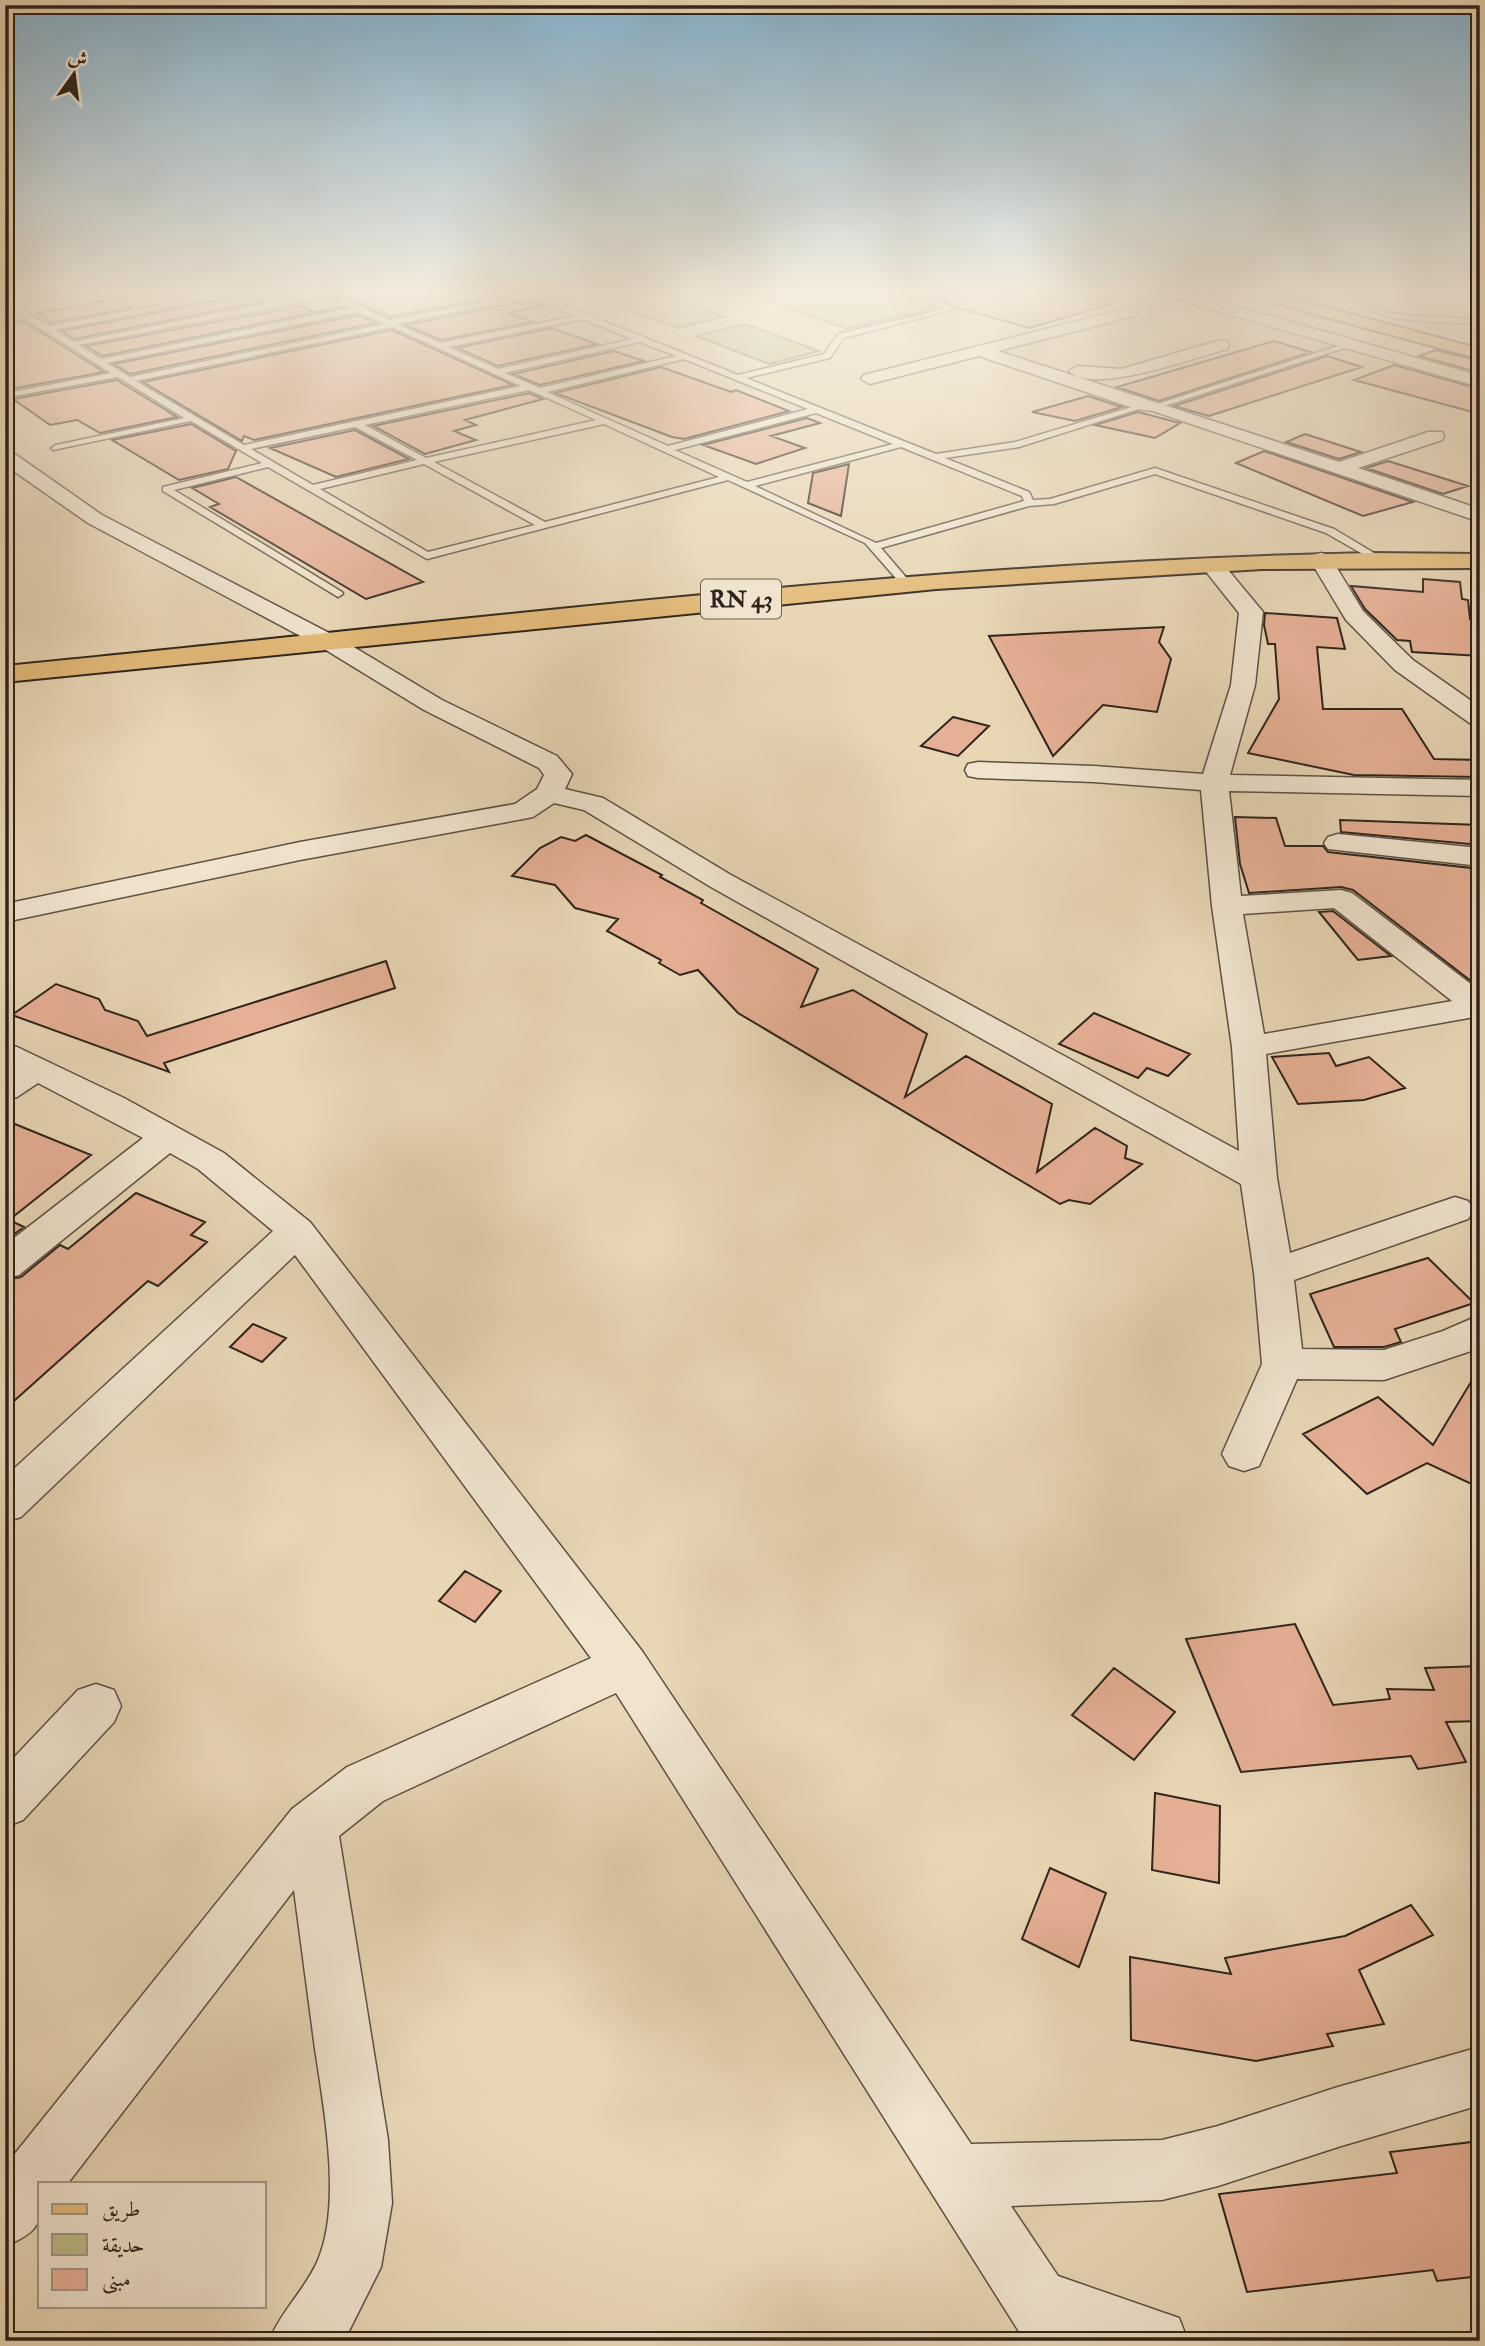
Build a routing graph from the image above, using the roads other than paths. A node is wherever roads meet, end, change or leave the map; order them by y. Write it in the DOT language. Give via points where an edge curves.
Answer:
graph roads {
  1 [pos="164,402"];
  2 [pos="454,402"];
  3 [pos="564,402"];
  4 [pos="798,402"];
  5 [pos="1141,402"];
  6 [pos="1157,402"];
  7 [pos="1149,405"];
  8 [pos="817,410"];
  9 [pos="190,419"];
  10 [pos="605,421"];
  11 [pos="355,423"];
  12 [pos="1435,436"];
  13 [pos="903,444"];
  14 [pos="56,447"];
  15 [pos="244,448"];
  16 [pos="667,449"];
  17 [pos="5,456"];
  18 [pos="935,457"];
  19 [pos="425,461"];
  20 [pos="270,464"];
  21 [pos="1339,468"];
  22 [pos="729,477"];
  23 [pos="747,485"];
  24 [pos="313,488"];
  25 [pos="1029,503"];
  26 [pos="1480,516"];
  27 [pos="543,525"];
  28 [pos="876,545"];
  29 [pos="1378,559"];
  30 [pos="1321,560"];
  31 [pos="1480,561"];
  32 [pos="1211,564"];
  33 [pos="905,582"];
  34 [pos="338,594"];
  35 [pos="329,642"];
  36 [pos="5,674"];
  37 [pos="1480,719"];
  38 [pos="978,770"];
  39 [pos="1214,783"];
  40 [pos="1480,788"];
  41 [pos="549,794"];
  42 [pos="1338,843"];
  43 [pos="1480,857"];
  44 [pos="1227,906"];
  45 [pos="5,913"];
  46 [pos="1479,1006"];
  47 [pos="1249,1047"];
  48 [pos="15,1070"];
  49 [pos="167,1136"];
  50 [pos="1259,1178"];
  51 [pos="1455,1209"];
  52 [pos="298,1231"];
  53 [pos="5,1265"];
  54 [pos="1274,1273"];
  55 [pos="1480,1330"];
  56 [pos="1283,1364"];
  57 [pos="1244,1454"];
  58 [pos="5,1504"];
  59 [pos="625,1666"];
  60 [pos="96,1706"];
  61 [pos="5,1802"];
  62 [pos="311,1826"];
  63 [pos="1480,2076"];
  64 [pos="957,2175"];
  65 [pos="5,2215"];
  66 [pos="1049,2320"];
  67 [pos="301,2341"];
  68 [pos="1156,2341"];
  1 -- 9 [label="lane"];
  2 -- 11 [label="lane"];
  3 -- 10 [label="lane"];
  4 -- 8 [label="lane"];
  5 -- 7 [label="street"];
  6 -- 7 [label="lane"];
  7 -- 18 [label="lane" via="1016,445"];
  7 -- 21 [label="street"];
  8 -- 13 [label="lane"];
  8 -- 16 [label="lane"];
  9 -- 14 [label="lane"];
  9 -- 15 [label="lane"];
  10 -- 16 [label="lane"];
  10 -- 19 [label="lane"];
  11 -- 15 [label="lane"];
  11 -- 19 [label="lane"];
  12 -- 21 [label="street"];
  13 -- 18 [label="lane"];
  13 -- 23 [label="lane"];
  15 -- 20 [label="lane"];
  16 -- 22 [label="lane"];
  17 -- 35 [label="street" via="95,519"];
  18 -- 25 [label="lane" via="1026,494"];
  19 -- 24 [label="lane"];
  19 -- 27 [label="lane"];
  20 -- 24 [label="lane"];
  20 -- 34 [label="lane" via="166,489"];
  21 -- 26 [label="street"];
  22 -- 23 [label="lane"];
  22 -- 27 [label="lane"];
  23 -- 28 [label="lane"];
  24 -- 27 [label="lane" via="427,556"];
  25 -- 28 [label="lane"];
  25 -- 29 [label="lane" via="1051,502 1155,471 1330,531"];
  28 -- 33 [label="lane"];
  29 -- 30 [label="main road, RN 43"];
  29 -- 31 [label="main road, RN 43"];
  30 -- 32 [label="main road, RN 43"];
  30 -- 37 [label="street" via="1354,615 1404,665"];
  32 -- 33 [label="main road, RN 43"];
  32 -- 39 [label="street" via="1251,612 1243,685"];
  33 -- 35 [label="main road, RN 43"];
  35 -- 36 [label="main road, RN 43"];
  35 -- 41 [label="street" via="433,705 548,762 558,774"];
  38 -- 39 [label="street"];
  39 -- 40 [label="street"];
  39 -- 44 [label="street"];
  41 -- 45 [label="street" via="523,811 300,851"];
  41 -- 50 [label="street" via="593,804 721,881"];
  42 -- 43 [label="street"];
  44 -- 46 [label="street" via="1341,899"];
  44 -- 47 [label="street"];
  46 -- 47 [label="street"];
  47 -- 50 [label="street"];
  48 -- 49 [label="street" via="112,1105"];
  49 -- 52 [label="street" via="211,1161"];
  49 -- 53 [label="street"];
  50 -- 54 [label="street"];
  51 -- 54 [label="street"];
  52 -- 58 [label="street"];
  52 -- 59 [label="street"];
  54 -- 56 [label="street"];
  55 -- 56 [label="street" via="1457,1342 1384,1364"];
  56 -- 57 [label="street"];
  59 -- 62 [label="street" via="365,1784"];
  59 -- 64 [label="street"];
  60 -- 61 [label="street"];
  62 -- 65 [label="street"];
  62 -- 67 [label="street" via="358,2140 361,2203 349,2267 320,2321"];
  63 -- 64 [label="street" via="1162,2169"];
  64 -- 66 [label="street"];
  66 -- 68 [label="street"];
}
